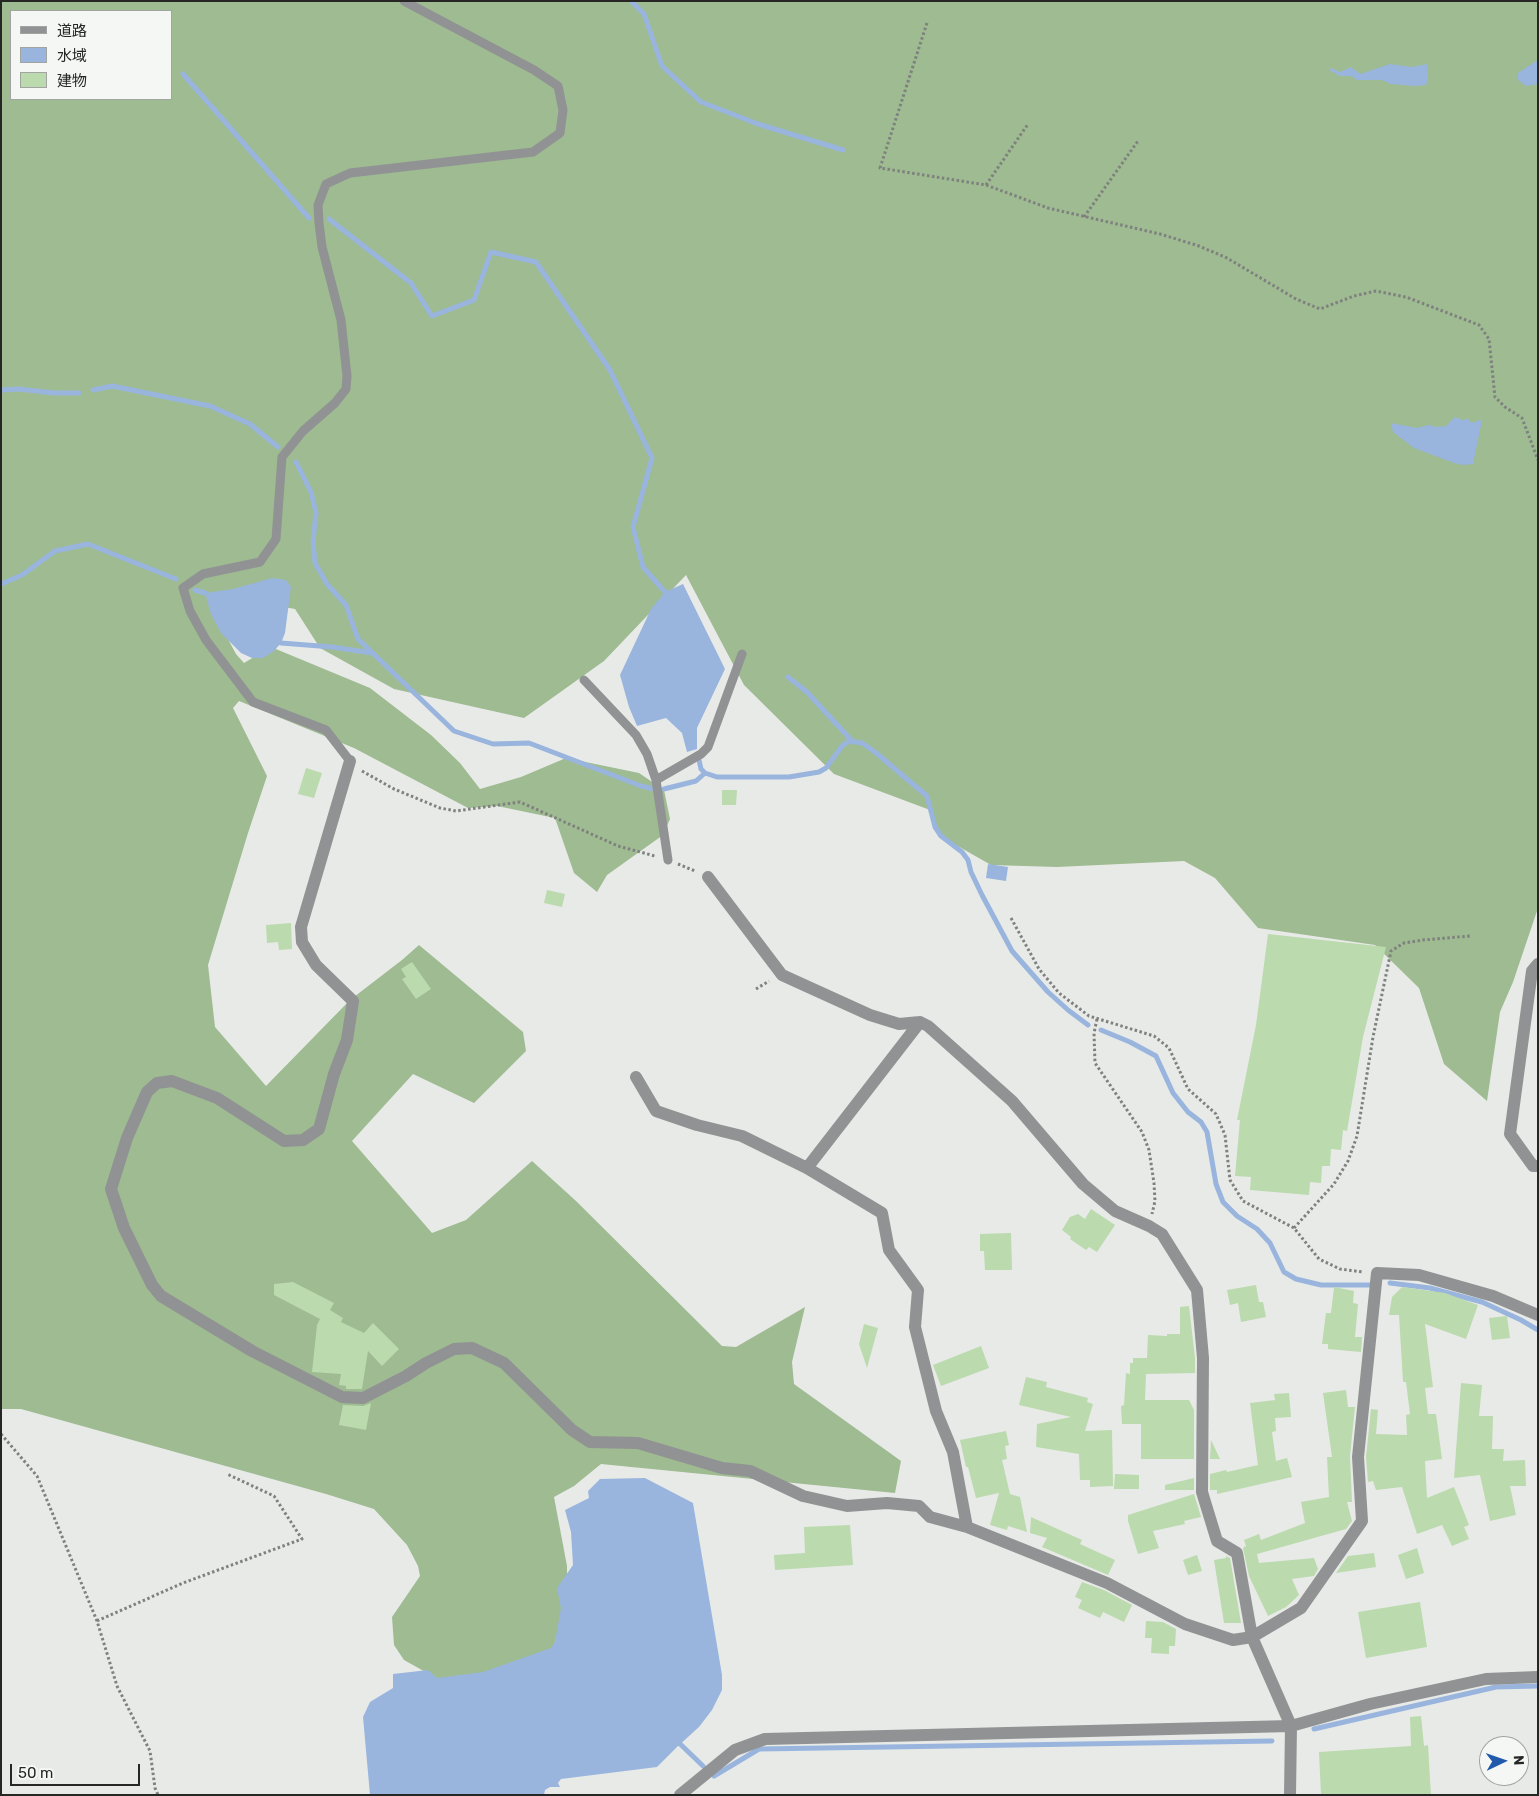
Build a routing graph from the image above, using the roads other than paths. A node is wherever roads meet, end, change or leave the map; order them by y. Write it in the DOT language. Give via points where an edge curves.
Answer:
graph roads {
  1 [pos="404,1"];
  2 [pos="742,654"];
  3 [pos="584,680"];
  4 [pos="350,761"];
  5 [pos="656,780"];
  6 [pos="668,860"];
  7 [pos="708,876"];
  8 [pos="1538,964"];
  9 [pos="920,1022"];
  10 [pos="636,1077"];
  11 [pos="1538,1166"];
  12 [pos="807,1168"];
  13 [pos="1538,1315"];
  14 [pos="967,1527"];
  15 [pos="1252,1636"];
  16 [pos="1538,1677"];
  17 [pos="1291,1726"];
  18 [pos="680,1795"];
  19 [pos="1290,1795"];
  1 -- 4 [label="lane" via="558,86 563,110 560,133 533,152 350,173 326,184 318,205 319,223 341,320 346,389 303,431 282,457 276,539 260,562 203,574 183,588 190,611 206,640 253,702 326,730"];
  2 -- 5 [label="lane" via="708,747"];
  3 -- 5 [label="lane" via="636,736 647,754"];
  4 -- 14 [label="street" via="301,927 302,942 316,965 354,1001 346,1040 319,1129 303,1140 284,1140 216,1098 172,1081 157,1083 147,1092 127,1138 111,1189 124,1228 152,1285 161,1296 228,1338 342,1397 363,1398 454,1348 472,1348 504,1363 572,1430 590,1442 638,1443 722,1468 750,1471 803,1496 847,1506 887,1502 919,1506 930,1517"];
  5 -- 6 [label="lane"];
  7 -- 9 [label="street" via="782,975 870,1015 899,1024"];
  8 -- 11 [label="street" via="1532,971 1510,1134 1533,1166"];
  9 -- 12 [label="street"];
  9 -- 15 [label="street" via="1012,1101 1083,1184 1115,1210 1162,1234 1197,1290 1203,1358 1202,1492 1217,1541 1237,1553"];
  10 -- 12 [label="street" via="656,1111 742,1136"];
  12 -- 14 [label="street" via="882,1213 889,1250 918,1290 915,1327 936,1411 952,1452"];
  13 -- 15 [label="street" via="1493,1296 1419,1275 1377,1273 1358,1458 1362,1521 1301,1608"];
  14 -- 15 [label="street" via="1107,1583 1185,1624 1233,1640"];
  15 -- 17 [label="street"];
  16 -- 17 [label="street" via="1486,1679 1370,1704"];
  17 -- 18 [label="street" via="765,1739 735,1750"];
  17 -- 19 [label="street"];
}
